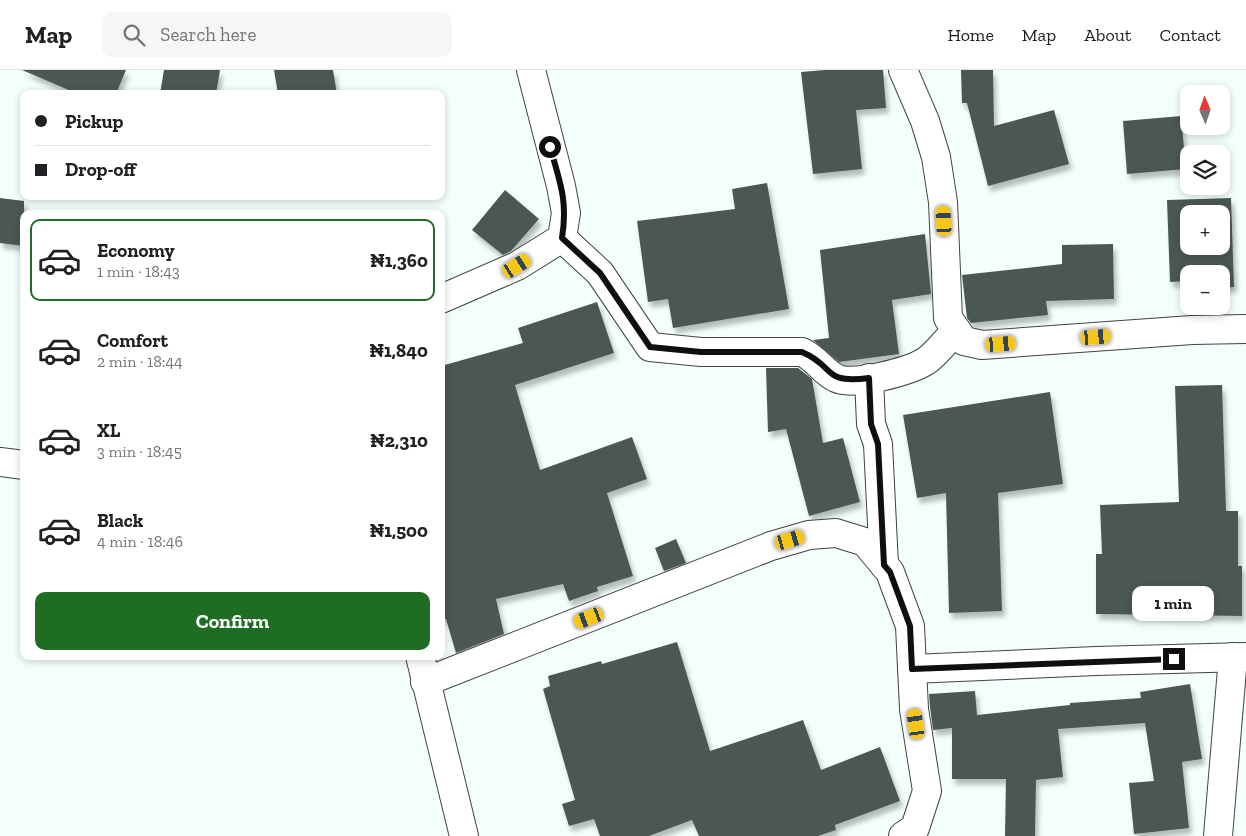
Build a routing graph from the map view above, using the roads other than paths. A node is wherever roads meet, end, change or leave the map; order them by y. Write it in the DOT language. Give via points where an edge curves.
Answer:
graph roads {
  1 [pos="531,70"];
  2 [pos="903,70"];
  3 [pos="562,238"];
  4 [pos="445,297"];
  5 [pos="1246,328"];
  6 [pos="956,330"];
  7 [pos="869,378"];
  8 [pos="0,462"];
  9 [pos="20,464"];
  10 [pos="884,565"];
  11 [pos="1240,657"];
  12 [pos="423,669"];
  13 [pos="912,669"];
  14 [pos="464,836"];
  15 [pos="903,836"];
  16 [pos="1218,836"];
  1 -- 3 [label="street" via="566,213"];
  2 -- 6 [label="street" via="936,157 943,202 948,318"];
  3 -- 4 [label="street" via="517,266"];
  3 -- 7 [label="street" via="600,273 650,347 701,352 802,352 810,355 835,378 847,381"];
  5 -- 6 [label="street" via="982,345 964,341"];
  6 -- 7 [label="street" via="927,360 886,376"];
  7 -- 10 [label="street" via="871,424 878,444"];
  8 -- 9 [label="street"];
  10 -- 12 [label="street" via="865,542 836,533 809,535"];
  10 -- 13 [label="street" via="890,572 910,626"];
  11 -- 13 [label="street"];
  11 -- 16 [label="street"];
  12 -- 14 [label="street"];
  13 -- 15 [label="street" via="914,709 927,791 915,828"];
}
